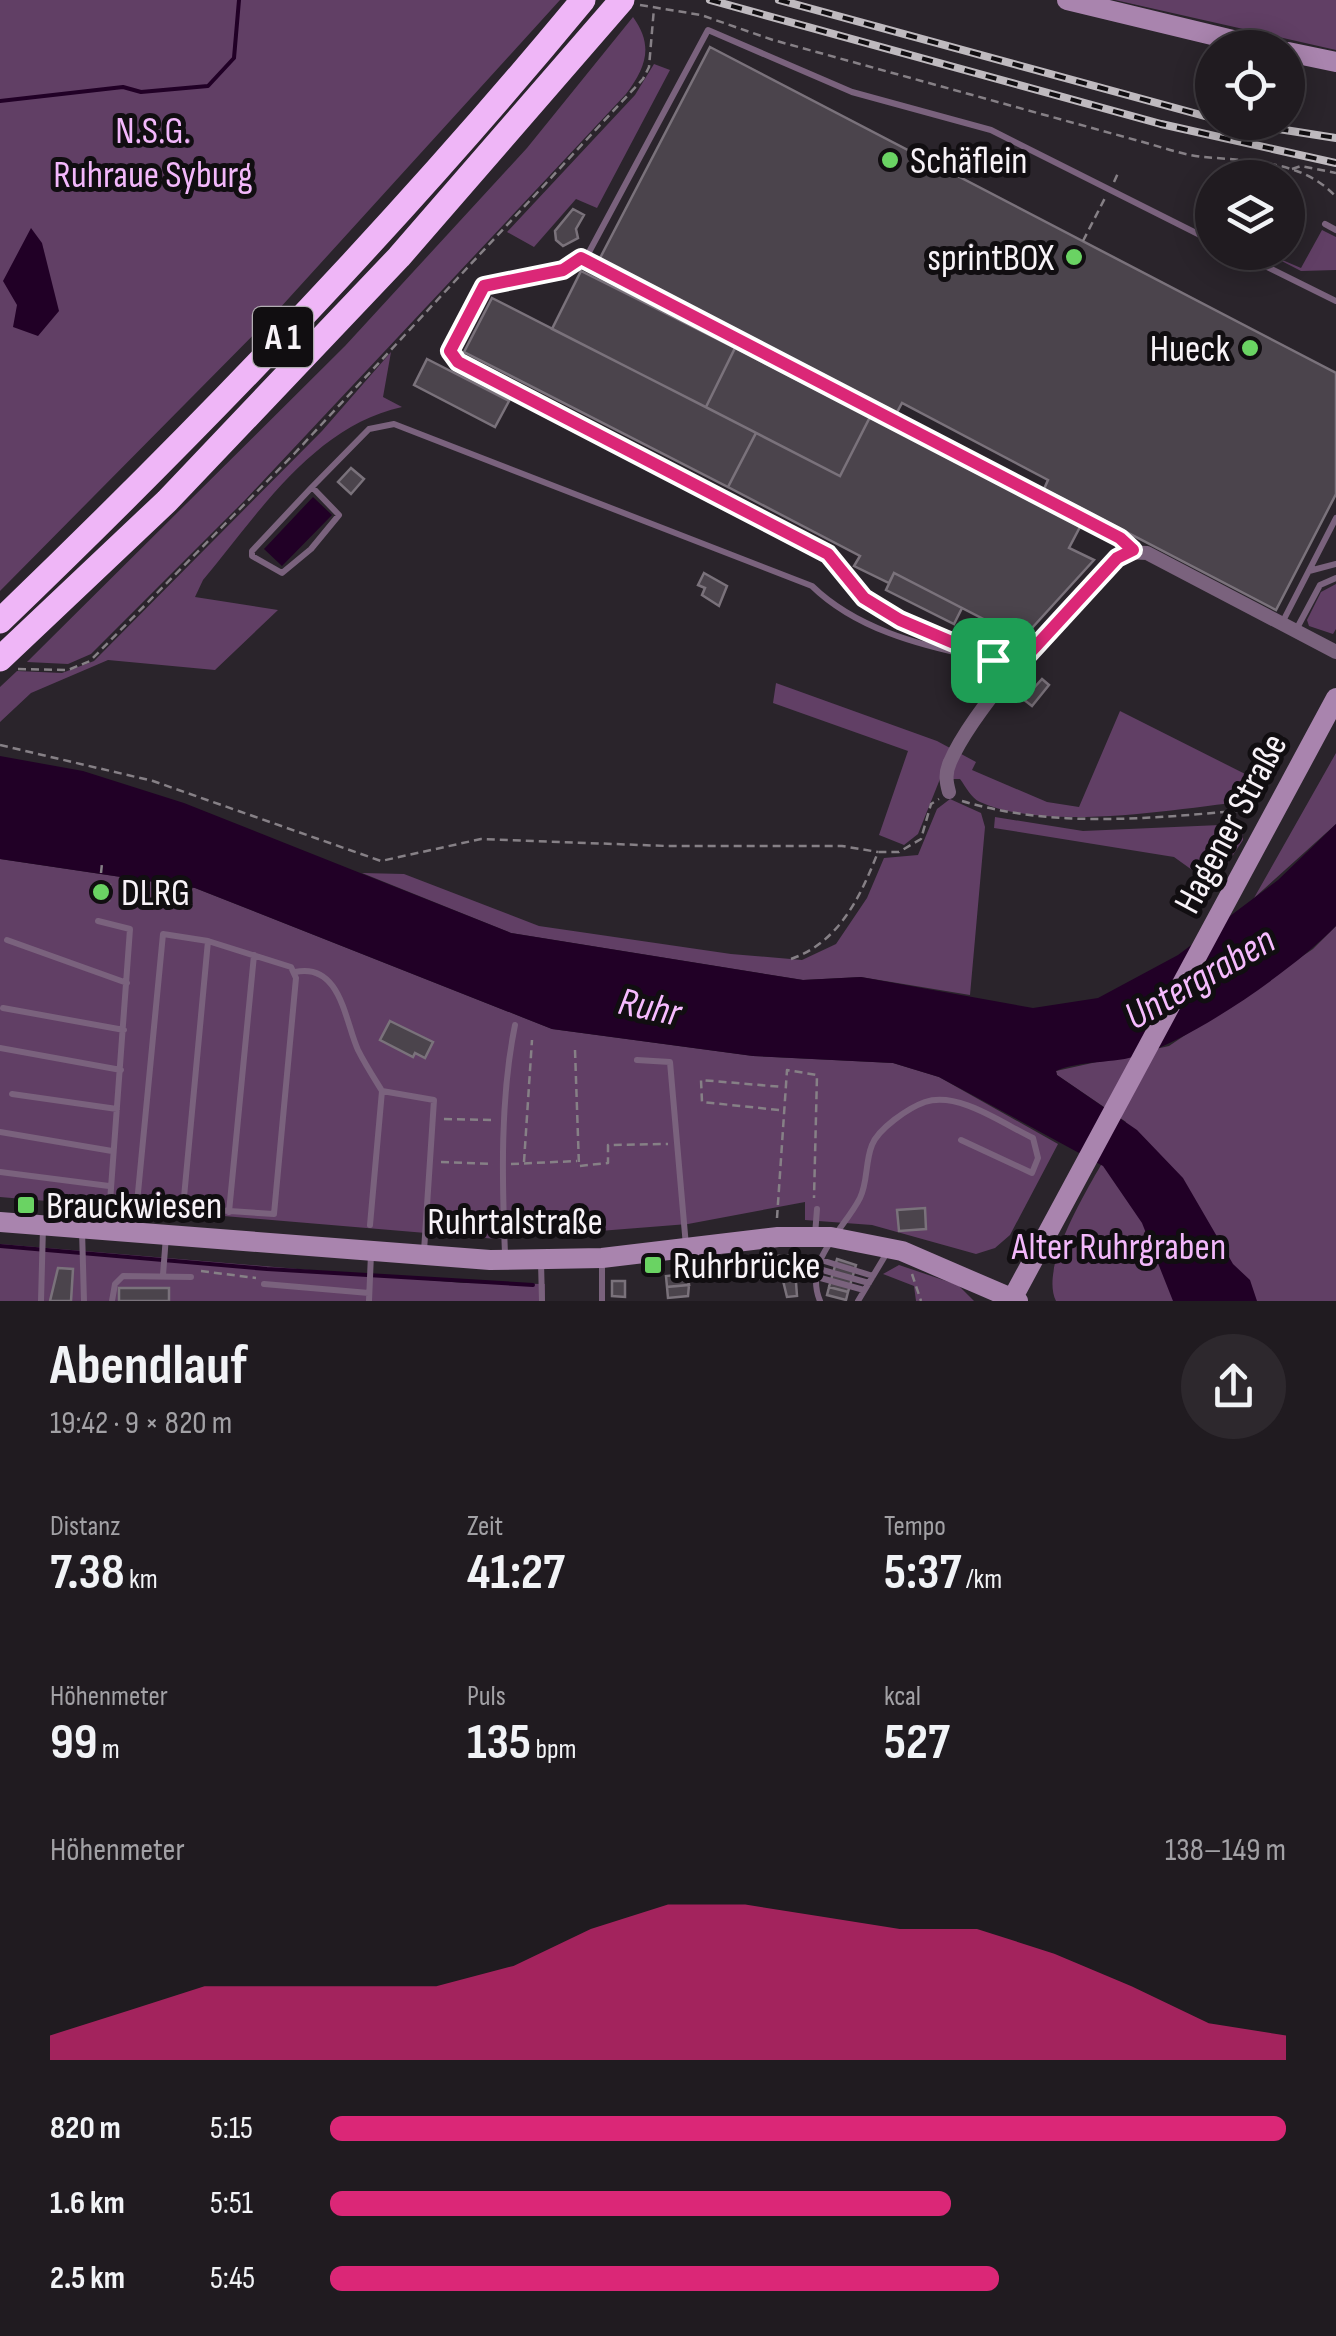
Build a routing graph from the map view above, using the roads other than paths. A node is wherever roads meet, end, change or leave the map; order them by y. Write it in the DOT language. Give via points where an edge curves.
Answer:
graph roads {
  1 [pos="582,0"];
  2 [pos="1067,0"];
  3 [pos="629,2"];
  4 [pos="1195,31"];
  5 [pos="1305,56"];
  6 [pos="1336,62"];
  7 [pos="1325,224"];
  8 [pos="1336,230"];
  9 [pos="1195,233"];
  10 [pos="581,258"];
  11 [pos="1273,270"];
  12 [pos="1336,301"];
  13 [pos="312,487"];
  14 [pos="1336,518"];
  15 [pos="1133,550"];
  16 [pos="1336,564"];
  17 [pos="1308,572"];
  18 [pos="1336,578"];
  19 [pos="0,620"];
  20 [pos="1289,628"];
  21 [pos="1336,652"];
  22 [pos="993,660"];
  23 [pos="8,664"];
  24 [pos="1015,669"];
  25 [pos="1336,698"];
  26 [pos="949,792"];
  27 [pos="98,921"];
  28 [pos="7,940"];
  29 [pos="208,940"];
  30 [pos="254,956"];
  31 [pos="295,972"];
  32 [pos="127,983"];
  33 [pos="3,1008"];
  34 [pos="515,1025"];
  35 [pos="124,1030"];
  36 [pos="0,1048"];
  37 [pos="637,1060"];
  38 [pos="120,1070"];
  39 [pos="382,1091"];
  40 [pos="12,1094"];
  41 [pos="117,1110"];
  42 [pos="0,1132"];
  43 [pos="961,1140"];
  44 [pos="112,1151"];
  45 [pos="0,1172"];
  46 [pos="109,1186"];
  47 [pos="108,1204"];
  48 [pos="137,1204"];
  49 [pos="183,1208"];
  50 [pos="817,1209"];
  51 [pos="229,1212"];
  52 [pos="0,1222"];
  53 [pos="42,1226"];
  54 [pos="370,1226"];
  55 [pos="82,1228"];
  56 [pos="108,1230"];
  57 [pos="166,1235"];
  58 [pos="823,1237"];
  59 [pos="686,1248"];
  60 [pos="896,1250"];
  61 [pos="371,1253"];
  62 [pos="423,1258"];
  63 [pos="602,1258"];
  64 [pos="505,1261"];
  65 [pos="541,1261"];
  66 [pos="819,1269"];
  67 [pos="163,1275"];
  68 [pos="192,1277"];
  69 [pos="869,1283"];
  70 [pos="264,1284"];
  71 [pos="369,1297"];
  72 [pos="1014,1300"];
  73 [pos="41,1301"];
  74 [pos="84,1301"];
  75 [pos="112,1301"];
  76 [pos="542,1301"];
  77 [pos="602,1301"];
  78 [pos="820,1301"];
  79 [pos="858,1301"];
  1 -- 19 [label="highway, A 1" via="361,255 146,481"];
  2 -- 4 [label="main road"];
  3 -- 23 [label="highway, A 1" via="399,257"];
  5 -- 6 [label="main road"];
  7 -- 8 [label="lane"];
  9 -- 10 [label="lane" via="991,130 852,92 708,30"];
  10 -- 15 [label="lane"];
  10 -- 22 [label="lane" via="563,270 484,286 450,351 458,362 828,554 864,598"];
  11 -- 12 [label="lane"];
  13 -- 13 [label="lane" via="252,551 270,569 282,573 339,515"];
  13 -- 22 [label="lane" via="369,429 394,424 812,586 838,612 933,648"];
  14 -- 17 [label="lane"];
  15 -- 20 [label="street"];
  15 -- 24 [label="street" via="1117,558"];
  16 -- 17 [label="lane"];
  17 -- 20 [label="lane"];
  18 -- 20 [label="lane" via="1320,585"];
  20 -- 21 [label="street"];
  22 -- 24 [label="lane"];
  24 -- 26 [label="street" via="950,760"];
  25 -- 72 [label="main road, Hagener Straße"];
  27 -- 32 [label="lane" via="130,928"];
  28 -- 32 [label="lane"];
  29 -- 30 [label="lane"];
  29 -- 48 [label="lane" via="168,932 159,946"];
  29 -- 49 [label="lane"];
  30 -- 31 [label="lane"];
  30 -- 51 [label="lane"];
  31 -- 39 [label="lane" via="312,972 336,990"];
  31 -- 51 [label="lane" via="276,1209 270,1216"];
  32 -- 35 [label="lane"];
  33 -- 35 [label="lane"];
  34 -- 64 [label="lane"];
  35 -- 38 [label="lane"];
  36 -- 38 [label="lane"];
  37 -- 59 [label="lane" via="670,1062"];
  38 -- 41 [label="lane"];
  39 -- 54 [label="lane"];
  39 -- 62 [label="lane" via="434,1100"];
  40 -- 41 [label="lane"];
  41 -- 44 [label="lane"];
  42 -- 44 [label="lane"];
  43 -- 58 [label="lane" via="1032,1174 1038,1158 1032,1138 963,1104 926,1102 882,1131 872,1145 860,1198"];
  44 -- 46 [label="lane"];
  45 -- 46 [label="lane"];
  46 -- 47 [label="lane"];
  47 -- 48 [label="lane"];
  47 -- 56 [label="lane"];
  48 -- 49 [label="lane"];
  49 -- 51 [label="lane"];
  50 -- 58 [label="lane"];
  52 -- 53 [label="main road, Ruhrtalstraße"];
  53 -- 55 [label="main road, Ruhrtalstraße"];
  53 -- 73 [label="lane"];
  55 -- 56 [label="main road, Ruhrtalstraße"];
  55 -- 74 [label="lane"];
  56 -- 57 [label="main road, Ruhrtalstraße"];
  57 -- 61 [label="main road, Ruhrtalstraße"];
  57 -- 67 [label="lane"];
  58 -- 59 [label="main road, Ruhrtalstraße"];
  58 -- 60 [label="main road, Ruhrtalstraße"];
  58 -- 66 [label="lane"];
  59 -- 63 [label="main road, Ruhrtalstraße"];
  60 -- 69 [label="lane"];
  60 -- 72 [label="main road, Ruhrtalstraße"];
  61 -- 62 [label="main road, Ruhrtalstraße"];
  61 -- 71 [label="lane"];
  62 -- 64 [label="main road, Ruhrtalstraße"];
  63 -- 65 [label="main road, Ruhrtalstraße"];
  63 -- 77 [label="lane"];
  64 -- 65 [label="main road, Ruhrtalstraße"];
  65 -- 76 [label="lane"];
  66 -- 69 [label="lane"];
  66 -- 69 [label="lane"];
  66 -- 78 [label="lane"];
  67 -- 68 [label="lane"];
  67 -- 75 [label="lane" via="123,1276"];
  69 -- 79 [label="lane"];
  70 -- 71 [label="lane"];
}
